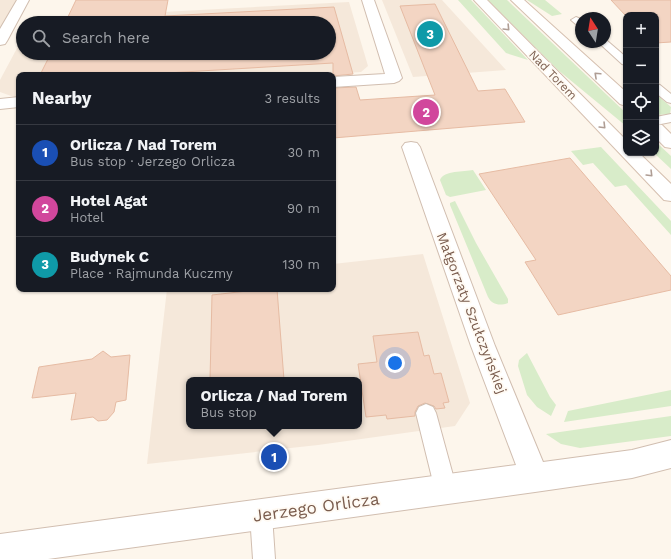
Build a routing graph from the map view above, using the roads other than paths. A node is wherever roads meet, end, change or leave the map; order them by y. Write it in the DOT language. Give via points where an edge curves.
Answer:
graph roads {
  1 [pos="23,0"];
  2 [pos="368,0"];
  3 [pos="480,0"];
  4 [pos="517,0"];
  5 [pos="0,41"];
  6 [pos="610,48"];
  7 [pos="623,59"];
  8 [pos="336,82"];
  9 [pos="659,90"];
  10 [pos="623,98"];
  11 [pos="671,100"];
  12 [pos="16,102"];
  13 [pos="0,104"];
  14 [pos="671,118"];
  15 [pos="659,120"];
  16 [pos="659,132"];
  17 [pos="671,143"];
  18 [pos="411,147"];
  19 [pos="623,147"];
  20 [pos="632,156"];
  21 [pos="671,195"];
  22 [pos="426,413"];
  23 [pos="671,454"];
  24 [pos="671,463"];
  25 [pos="632,464"];
  26 [pos="535,478"];
  27 [pos="446,490"];
  28 [pos="262,515"];
  29 [pos="0,550"];
  30 [pos="264,559"];
  1 -- 5 [label="street"];
  2 -- 8 [label="street" via="394,78"];
  3 -- 19 [label="street, Nad Torem, one-way"];
  10 -- 4 [label="street, one-way"];
  6 -- 7 [label="lane"];
  9 -- 11 [label="lane"];
  12 -- 13 [label="street"];
  14 -- 15 [label="lane"];
  16 -- 17 [label="street"];
  18 -- 26 [label="street, Małgorzaty Szułczyńskiej" via="483,346"];
  20 -- 21 [label="street, one-way"];
  22 -- 27 [label="lane"];
  23 -- 25 [label="street, Jerzego Orlicza"];
  24 -- 25 [label="street, Jerzego Orlicza"];
  25 -- 26 [label="street, Jerzego Orlicza"];
  26 -- 27 [label="street, Jerzego Orlicza"];
  27 -- 28 [label="street, Jerzego Orlicza"];
  28 -- 29 [label="street, Jerzego Orlicza"];
  28 -- 30 [label="lane"];
}
